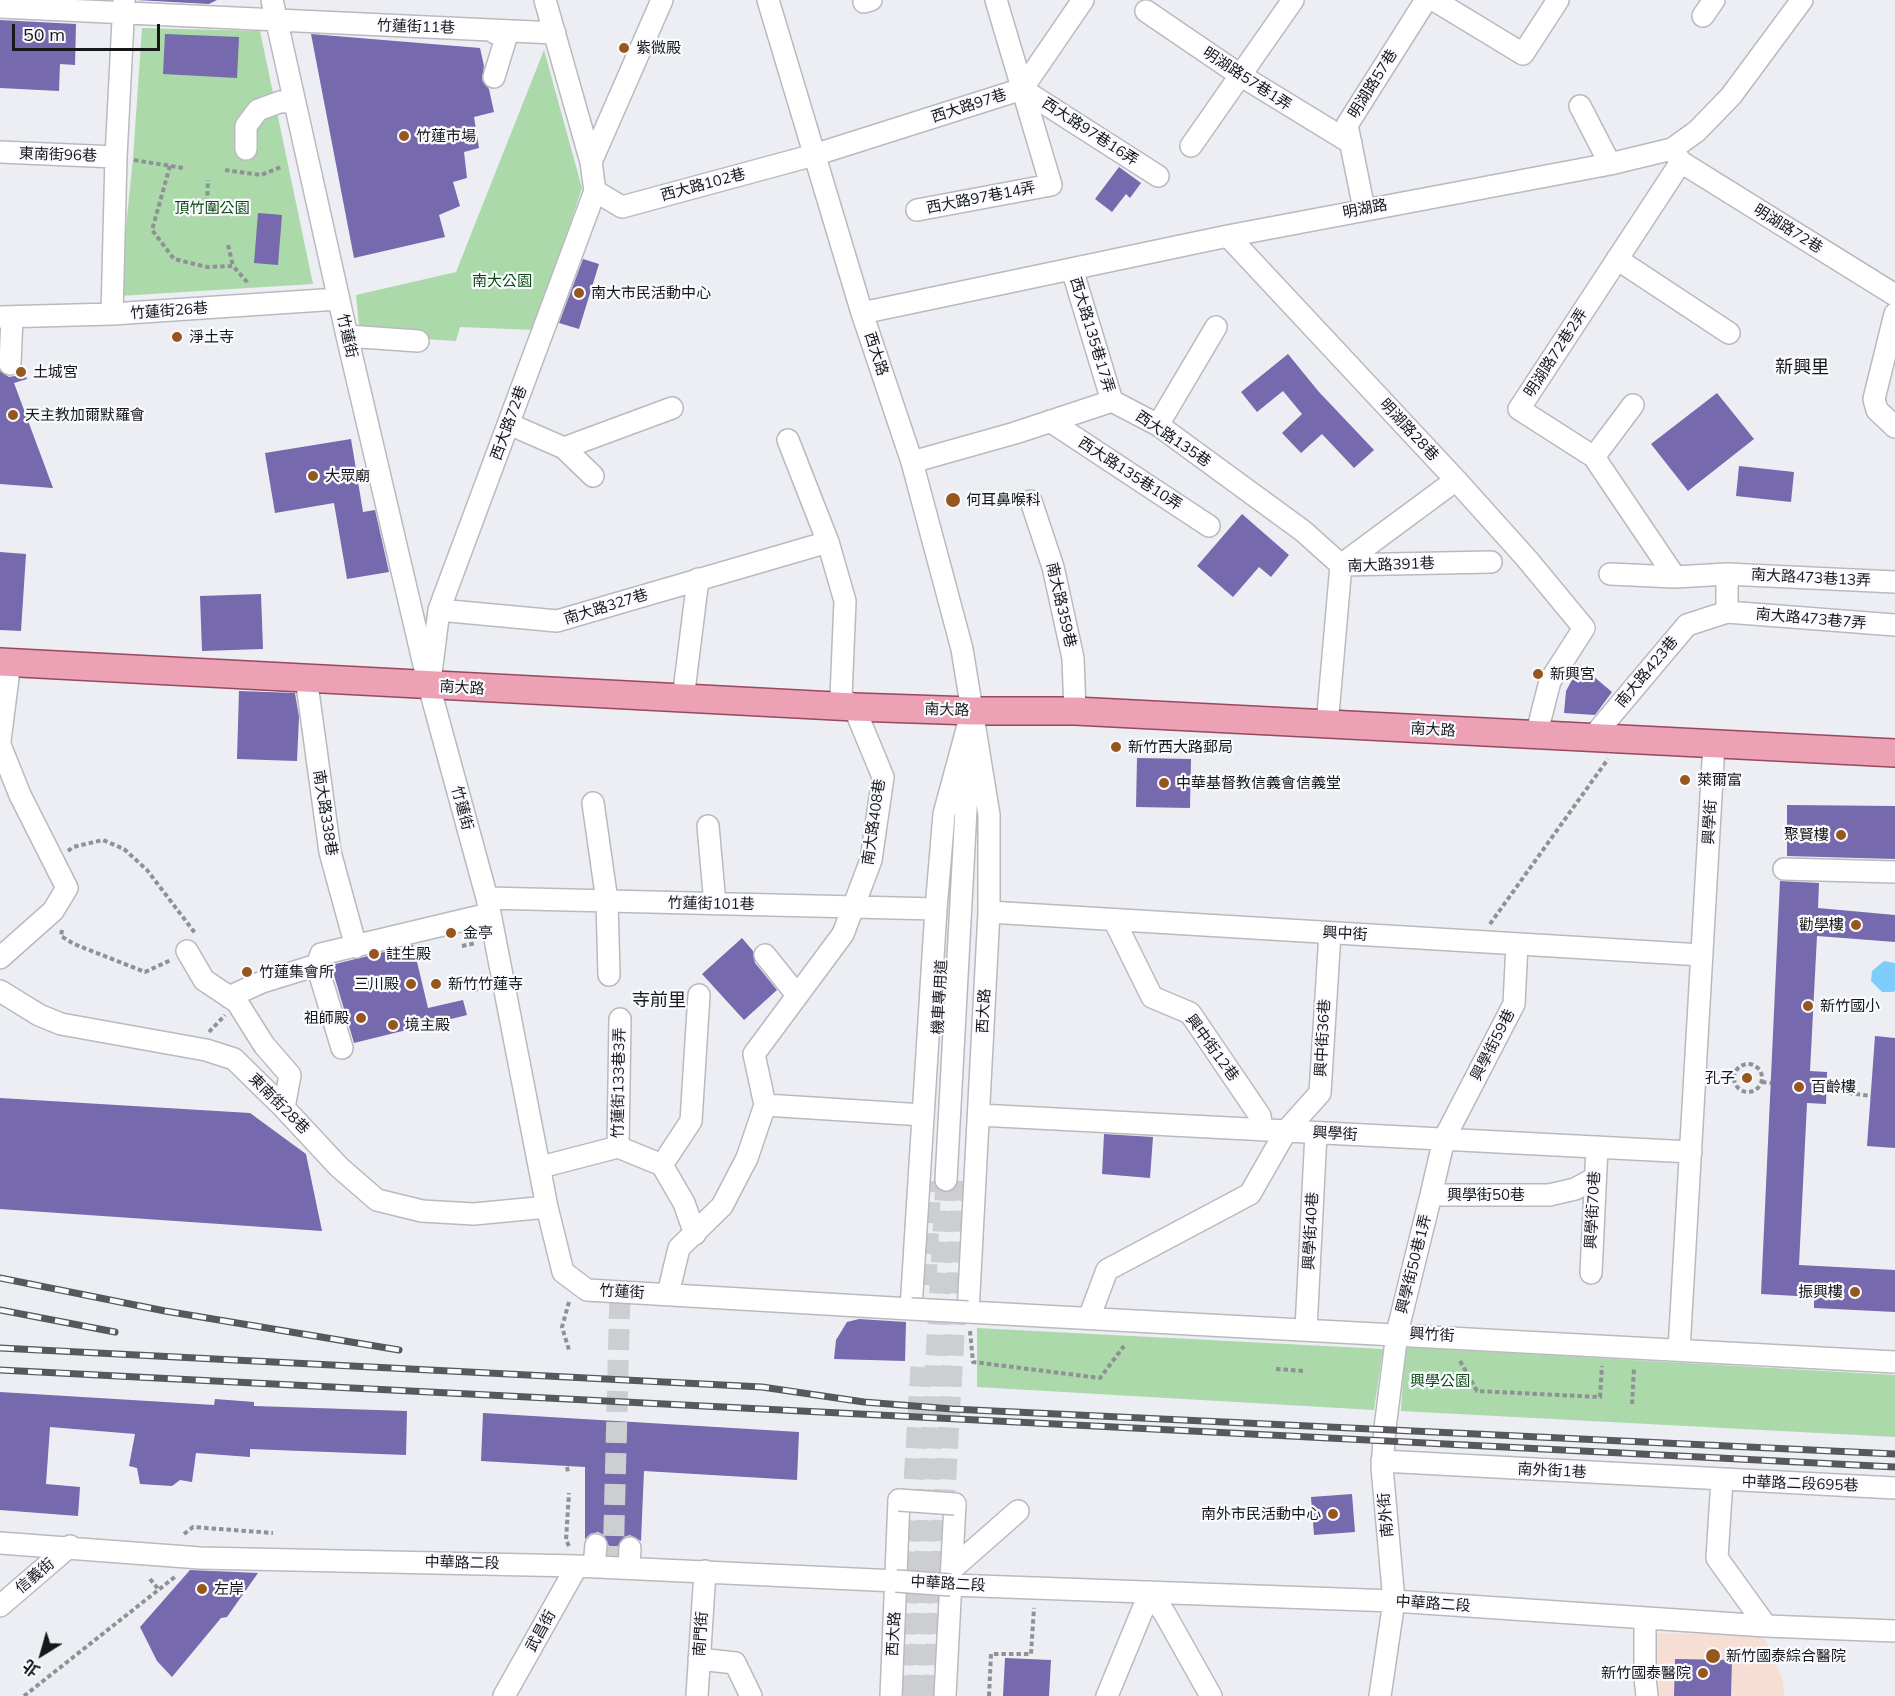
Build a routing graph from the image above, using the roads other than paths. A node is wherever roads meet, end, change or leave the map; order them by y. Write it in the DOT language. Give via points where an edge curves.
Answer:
graph roads {
  1 [pos="273,0"];
  2 [pos="545,0"];
  3 [pos="662,0"];
  4 [pos="768,0"];
  5 [pos="996,0"];
  6 [pos="1083,0"];
  7 [pos="1293,0"];
  8 [pos="1426,0"];
  9 [pos="1434,0"];
  10 [pos="1558,0"];
  11 [pos="1802,0"];
  12 [pos="124,7"];
  13 [pos="0,8"];
  14 [pos="1146,11"];
  15 [pos="277,21"];
  16 [pos="508,31"];
  17 [pos="555,33"];
  18 [pos="1240,75"];
  19 [pos="494,76"];
  20 [pos="1022,89"];
  21 [pos="294,101"];
  22 [pos="1580,106"];
  23 [pos="1351,143"];
  24 [pos="1191,146"];
  25 [pos="246,149"];
  26 [pos="0,153"];
  27 [pos="814,155"];
  28 [pos="1677,156"];
  29 [pos="116,157"];
  30 [pos="591,162"];
  31 [pos="1610,164"];
  32 [pos="1158,176"];
  33 [pos="595,191"];
  34 [pos="1364,209"];
  35 [pos="917,210"];
  36 [pos="1228,237"];
  37 [pos="1617,259"];
  38 [pos="1072,269"];
  39 [pos="1895,295"];
  40 [pos="338,299"];
  41 [pos="862,313"];
  42 [pos="112,314"];
  43 [pos="1895,314"];
  44 [pos="6,317"];
  45 [pos="1216,327"];
  46 [pos="1729,333"];
  47 [pos="347,336"];
  48 [pos="418,341"];
  49 [pos="10,364"];
  50 [pos="1112,401"];
  51 [pos="1632,405"];
  52 [pos="672,408"];
  53 [pos="1050,421"];
  54 [pos="509,424"];
  55 [pos="1158,425"];
  56 [pos="1895,427"];
  57 [pos="788,440"];
  58 [pos="564,448"];
  59 [pos="1594,457"];
  60 [pos="912,462"];
  61 [pos="593,476"];
  62 [pos="1456,480"];
  63 [pos="1031,501"];
  64 [pos="1209,526"];
  65 [pos="828,543"];
  66 [pos="1491,562"];
  67 [pos="1341,566"];
  68 [pos="1610,574"];
  69 [pos="1727,574"];
  70 [pos="1675,578"];
  71 [pos="698,579"];
  72 [pos="1895,582"];
  73 [pos="439,610"];
  74 [pos="1726,612"];
  75 [pos="1895,625"];
  76 [pos="5,662"];
  77 [pos="306,677"];
  78 [pos="429,686"];
  79 [pos="683,699"];
  80 [pos="854,707"];
  81 [pos="972,711"];
  82 [pos="1075,711"];
  83 [pos="1328,724"];
  84 [pos="1536,735"];
  85 [pos="1592,738"];
  86 [pos="0,743"];
  87 [pos="1714,744"];
  88 [pos="1895,753"];
  89 [pos="593,803"];
  90 [pos="944,814"];
  91 [pos="990,815"];
  92 [pos="708,826"];
  93 [pos="1784,869"];
  94 [pos="1895,872"];
  95 [pos="607,901"];
  96 [pos="715,904"];
  97 [pos="488,906"];
  98 [pos="853,907"];
  99 [pos="936,909"];
  100 [pos="989,912"];
  101 [pos="1114,920"];
  102 [pos="1330,933"];
  103 [pos="1517,944"];
  104 [pos="356,947"];
  105 [pos="188,953"];
  106 [pos="765,955"];
  107 [pos="1702,955"];
  108 [pos="0,958"];
  109 [pos="317,965"];
  110 [pos="609,975"];
  111 [pos="0,991"];
  112 [pos="699,995"];
  113 [pos="797,995"];
  114 [pos="233,1000"];
  115 [pos="620,1019"];
  116 [pos="342,1048"];
  117 [pos="765,1105"];
  118 [pos="284,1108"];
  119 [pos="923,1115"];
  120 [pos="979,1115"];
  121 [pos="1263,1130"];
  122 [pos="1286,1131"];
  123 [pos="1316,1133"];
  124 [pos="1444,1139"];
  125 [pos="618,1147"];
  126 [pos="1597,1147"];
  127 [pos="1690,1152"];
  128 [pos="662,1165"];
  129 [pos="541,1167"];
  130 [pos="1595,1178"];
  131 [pos="947,1181"];
  132 [pos="1431,1195"];
  133 [pos="547,1207"];
  134 [pos="695,1234"];
  135 [pos="1590,1273"];
  136 [pos="668,1294"];
  137 [pos="911,1309"];
  138 [pos="968,1312"];
  139 [pos="1089,1318"];
  140 [pos="1306,1329"];
  141 [pos="1397,1333"];
  142 [pos="1679,1350"];
  143 [pos="1895,1362"];
  144 [pos="1382,1461"];
  145 [pos="1722,1480"];
  146 [pos="1895,1488"];
  147 [pos="1018,1511"];
  148 [pos="0,1543"];
  149 [pos="70,1546"];
  150 [pos="589,1559"];
  151 [pos="705,1571"];
  152 [pos="951,1577"];
  153 [pos="897,1581"];
  154 [pos="1394,1601"];
  155 [pos="0,1606"];
  156 [pos="1645,1618"];
  157 [pos="1766,1626"];
  158 [pos="1895,1631"];
  159 [pos="699,1659"];
  160 [pos="887,1691"];
  161 [pos="504,1696"];
  162 [pos="697,1696"];
  163 [pos="751,1696"];
  164 [pos="945,1696"];
  165 [pos="1107,1696"];
  166 [pos="1211,1696"];
  167 [pos="1380,1696"];
  168 [pos="1647,1696"];
  1 -- 15 [label="street, 竹蓮街"];
  2 -- 17 [label="street, 西大路72巷"];
  3 -- 30 [label="street"];
  4 -- 27 [label="street, 西大路"];
  5 -- 20 [label="street"];
  6 -- 20 [label="street, 西大路97巷"];
  7 -- 18 [label="street"];
  8 -- 23 [label="street, 明湖路57巷" via="1347,125"];
  9 -- 10 [label="street" via="1523,54"];
  11 -- 28 [label="street, 明湖路" via="1731,96"];
  12 -- 13 [label="street, 竹蓮街11巷"];
  12 -- 15 [label="street, 竹蓮街11巷"];
  12 -- 29 [label="street"];
  14 -- 18 [label="street, 明湖路57巷1弄"];
  15 -- 16 [label="street, 竹蓮街11巷"];
  15 -- 21 [label="street, 竹蓮街"];
  16 -- 17 [label="street, 竹蓮街11巷"];
  16 -- 19 [label="street"];
  17 -- 30 [label="street, 西大路72巷"];
  18 -- 23 [label="street, 明湖路57巷1弄"];
  18 -- 24 [label="street"];
  20 -- 27 [label="street, 西大路97巷"];
  20 -- 32 [label="street, 西大路97巷16弄"];
  20 -- 35 [label="street, 西大路97巷14弄" via="1052,185"];
  21 -- 25 [label="street" via="258,110 246,126"];
  21 -- 40 [label="street, 竹蓮街"];
  22 -- 31 [label="street"];
  23 -- 34 [label="street, 明湖路57巷"];
  26 -- 29 [label="street, 東南街96巷"];
  27 -- 33 [label="street, 西大路102巷" via="622,207"];
  27 -- 41 [label="street, 西大路"];
  28 -- 31 [label="street, 明湖路"];
  28 -- 37 [label="street, 明湖路72巷2弄"];
  28 -- 39 [label="street, 明湖路72巷"];
  29 -- 42 [label="street"];
  30 -- 33 [label="street, 西大路72巷"];
  31 -- 34 [label="street, 明湖路"];
  33 -- 54 [label="street, 西大路72巷"];
  34 -- 36 [label="street, 明湖路"];
  36 -- 38 [label="street, 明湖路"];
  36 -- 62 [label="street, 明湖路28巷"];
  37 -- 46 [label="street"];
  37 -- 59 [label="street, 明湖路72巷2弄" via="1519,409"];
  38 -- 41 [label="street, 明湖路"];
  38 -- 50 [label="street, 西大路135巷17弄"];
  40 -- 42 [label="street, 竹蓮街26巷"];
  40 -- 47 [label="street, 竹蓮街"];
  41 -- 60 [label="street, 西大路"];
  42 -- 44 [label="street, 竹蓮街26巷"];
  43 -- 56 [label="street" via="1874,399 1877,410"];
  44 -- 49 [label="street"];
  45 -- 55 [label="street"];
  47 -- 48 [label="street"];
  47 -- 78 [label="street, 竹蓮街"];
  50 -- 53 [label="street"];
  50 -- 55 [label="street, 西大路135巷"];
  51 -- 59 [label="street"];
  52 -- 58 [label="street"];
  53 -- 60 [label="street"];
  53 -- 64 [label="street, 西大路135巷10弄"];
  54 -- 58 [label="street"];
  54 -- 73 [label="street, 西大路72巷"];
  55 -- 67 [label="street, 西大路135巷" via="1303,531"];
  57 -- 65 [label="street"];
  58 -- 61 [label="street"];
  59 -- 70 [label="street"];
  60 -- 81 [label="street, 西大路" via="962,649"];
  62 -- 67 [label="street"];
  62 -- 84 [label="street, 明湖路28巷" via="1584,628 1550,681"];
  63 -- 82 [label="street, 南大路359巷" via="1053,567 1073,658"];
  65 -- 71 [label="street, 南大路327巷"];
  65 -- 80 [label="street" via="845,601 841,697"];
  66 -- 67 [label="street, 南大路391巷"];
  67 -- 83 [label="street, 南大路391巷"];
  68 -- 70 [label="street"];
  69 -- 70 [label="street"];
  69 -- 72 [label="street, 南大路473巷13弄"];
  69 -- 74 [label="street"];
  71 -- 73 [label="street, 南大路327巷" via="557,621"];
  71 -- 79 [label="street"];
  73 -- 78 [label="street, 西大路72巷"];
  74 -- 75 [label="street, 南大路473巷7弄"];
  74 -- 85 [label="street, 南大路423巷" via="1687,626"];
  76 -- 77 [label="main road, 南大路"];
  76 -- 86 [label="street"];
  77 -- 78 [label="main road, 南大路"];
  77 -- 104 [label="street, 南大路338巷" via="330,852"];
  78 -- 79 [label="main road, 南大路"];
  78 -- 97 [label="street, 竹蓮街"];
  79 -- 80 [label="main road, 南大路"];
  80 -- 81 [label="main road, 南大路"];
  80 -- 98 [label="street, 南大路408巷" via="883,777 871,860"];
  81 -- 82 [label="main road, 南大路"];
  81 -- 90 [label="street, 西大路"];
  81 -- 91 [label="street, 西大路"];
  81 -- 131 [label="street, 西大路"];
  82 -- 83 [label="main road, 南大路"];
  83 -- 84 [label="main road, 南大路"];
  84 -- 85 [label="main road, 南大路"];
  85 -- 87 [label="main road, 南大路"];
  86 -- 108 [label="street" via="20,795 67,888 53,911"];
  87 -- 88 [label="main road, 南大路"];
  87 -- 107 [label="street, 興學街"];
  89 -- 95 [label="street"];
  90 -- 99 [label="street, 西大路"];
  90 -- 131 [label="street, 機車專用道" via="948,839"];
  91 -- 100 [label="street, 西大路"];
  91 -- 131 [label="street" via="982,843"];
  92 -- 96 [label="street"];
  93 -- 94 [label="street"];
  95 -- 96 [label="street, 竹蓮街101巷"];
  95 -- 97 [label="street, 竹蓮街101巷"];
  95 -- 110 [label="street"];
  96 -- 98 [label="street, 竹蓮街101巷"];
  97 -- 104 [label="street"];
  97 -- 129 [label="street, 竹蓮街"];
  98 -- 99 [label="street, 竹蓮街101巷"];
  98 -- 113 [label="street, 南大路408巷" via="843,934"];
  99 -- 119 [label="street, 西大路"];
  100 -- 101 [label="street, 興中街"];
  100 -- 120 [label="street, 西大路"];
  101 -- 102 [label="street, 興中街"];
  101 -- 121 [label="street, 興中街12巷" via="1152,997 1190,1013 1260,1116"];
  102 -- 103 [label="street, 興中街"];
  102 -- 122 [label="street, 興中街36巷" via="1320,1093"];
  103 -- 107 [label="street, 興中街"];
  103 -- 124 [label="street, 興學街59巷" via="1514,1004"];
  104 -- 109 [label="street" via="321,954"];
  105 -- 114 [label="street" via="204,980"];
  106 -- 113 [label="street"];
  107 -- 127 [label="street, 興學街"];
  109 -- 114 [label="street" via="262,982"];
  109 -- 116 [label="street"];
  111 -- 118 [label="street, 東南街28巷" via="61,1024 234,1059"];
  112 -- 128 [label="street" via="691,1122"];
  113 -- 117 [label="street, 南大路408巷" via="754,1054"];
  114 -- 118 [label="street" via="290,1075"];
  115 -- 125 [label="street, 竹蓮街133巷3弄"];
  117 -- 119 [label="street"];
  117 -- 134 [label="street" via="747,1158 722,1206"];
  118 -- 133 [label="street, 東南街28巷" via="339,1167 377,1200 422,1211 474,1214"];
  119 -- 137 [label="street, 西大路"];
  120 -- 121 [label="street, 興學街"];
  120 -- 138 [label="street, 西大路"];
  121 -- 122 [label="street, 興學街"];
  122 -- 123 [label="street, 興學街"];
  122 -- 139 [label="street, 興中街36巷" via="1250,1194 1107,1270"];
  123 -- 124 [label="street, 興學街"];
  123 -- 140 [label="street, 興學街40巷"];
  124 -- 126 [label="street, 興學街"];
  124 -- 132 [label="street, 興學街50巷"];
  125 -- 128 [label="street"];
  125 -- 129 [label="street"];
  126 -- 127 [label="street, 興學街"];
  126 -- 130 [label="street, 興學街70巷"];
  127 -- 142 [label="street, 興學街"];
  128 -- 134 [label="street" via="684,1203"];
  129 -- 133 [label="street, 竹蓮街"];
  130 -- 132 [label="street, 興學街50巷" via="1549,1195"];
  130 -- 135 [label="street, 興學街70巷"];
  132 -- 141 [label="street, 興學街50巷1弄"];
  133 -- 136 [label="street, 竹蓮街" via="563,1272 587,1290"];
  134 -- 136 [label="street" via="679,1248"];
  136 -- 137 [label="street, 竹蓮街"];
  137 -- 138 [label="street, 竹蓮街, bridge"];
  138 -- 139 [label="street, 興竹街"];
  139 -- 140 [label="street, 興竹街"];
  140 -- 141 [label="street, 興竹街"];
  141 -- 142 [label="street, 興竹街"];
  141 -- 144 [label="street, 南外街"];
  142 -- 143 [label="street, 興竹街"];
  144 -- 145 [label="street, 南外街1巷"];
  144 -- 154 [label="street, 南外街"];
  145 -- 146 [label="street, 中華路二段695巷"];
  145 -- 157 [label="street, 中華路二段695巷" via="1718,1558"];
  147 -- 152 [label="street"];
  148 -- 149 [label="street, 中華路二段"];
  149 -- 150 [label="street, 中華路二段" via="200,1557"];
  149 -- 155 [label="street, 信義街"];
  150 -- 151 [label="street, 中華路二段" via="629,1558"];
  150 -- 161 [label="street, 武昌街"];
  151 -- 153 [label="street, 中華路二段"];
  151 -- 159 [label="street, 南門街"];
  152 -- 153 [label="street, 中華路二段, bridge"];
  152 -- 153 [label="street, 西大路, bridge" via="955,1504 899,1500"];
  152 -- 154 [label="street, 中華路二段" via="1035,1588"];
  152 -- 164 [label="street"];
  153 -- 160 [label="street, 西大路"];
  154 -- 156 [label="street, 中華路二段"];
  154 -- 167 [label="street, 南外街"];
  156 -- 157 [label="street, 中華路二段"];
  156 -- 168 [label="street"];
  157 -- 158 [label="street, 中華路二段"];
  159 -- 162 [label="street, 南門街"];
  159 -- 163 [label="street" via="735,1663"];
  165 -- 166 [label="street" via="1149,1592"];
}
